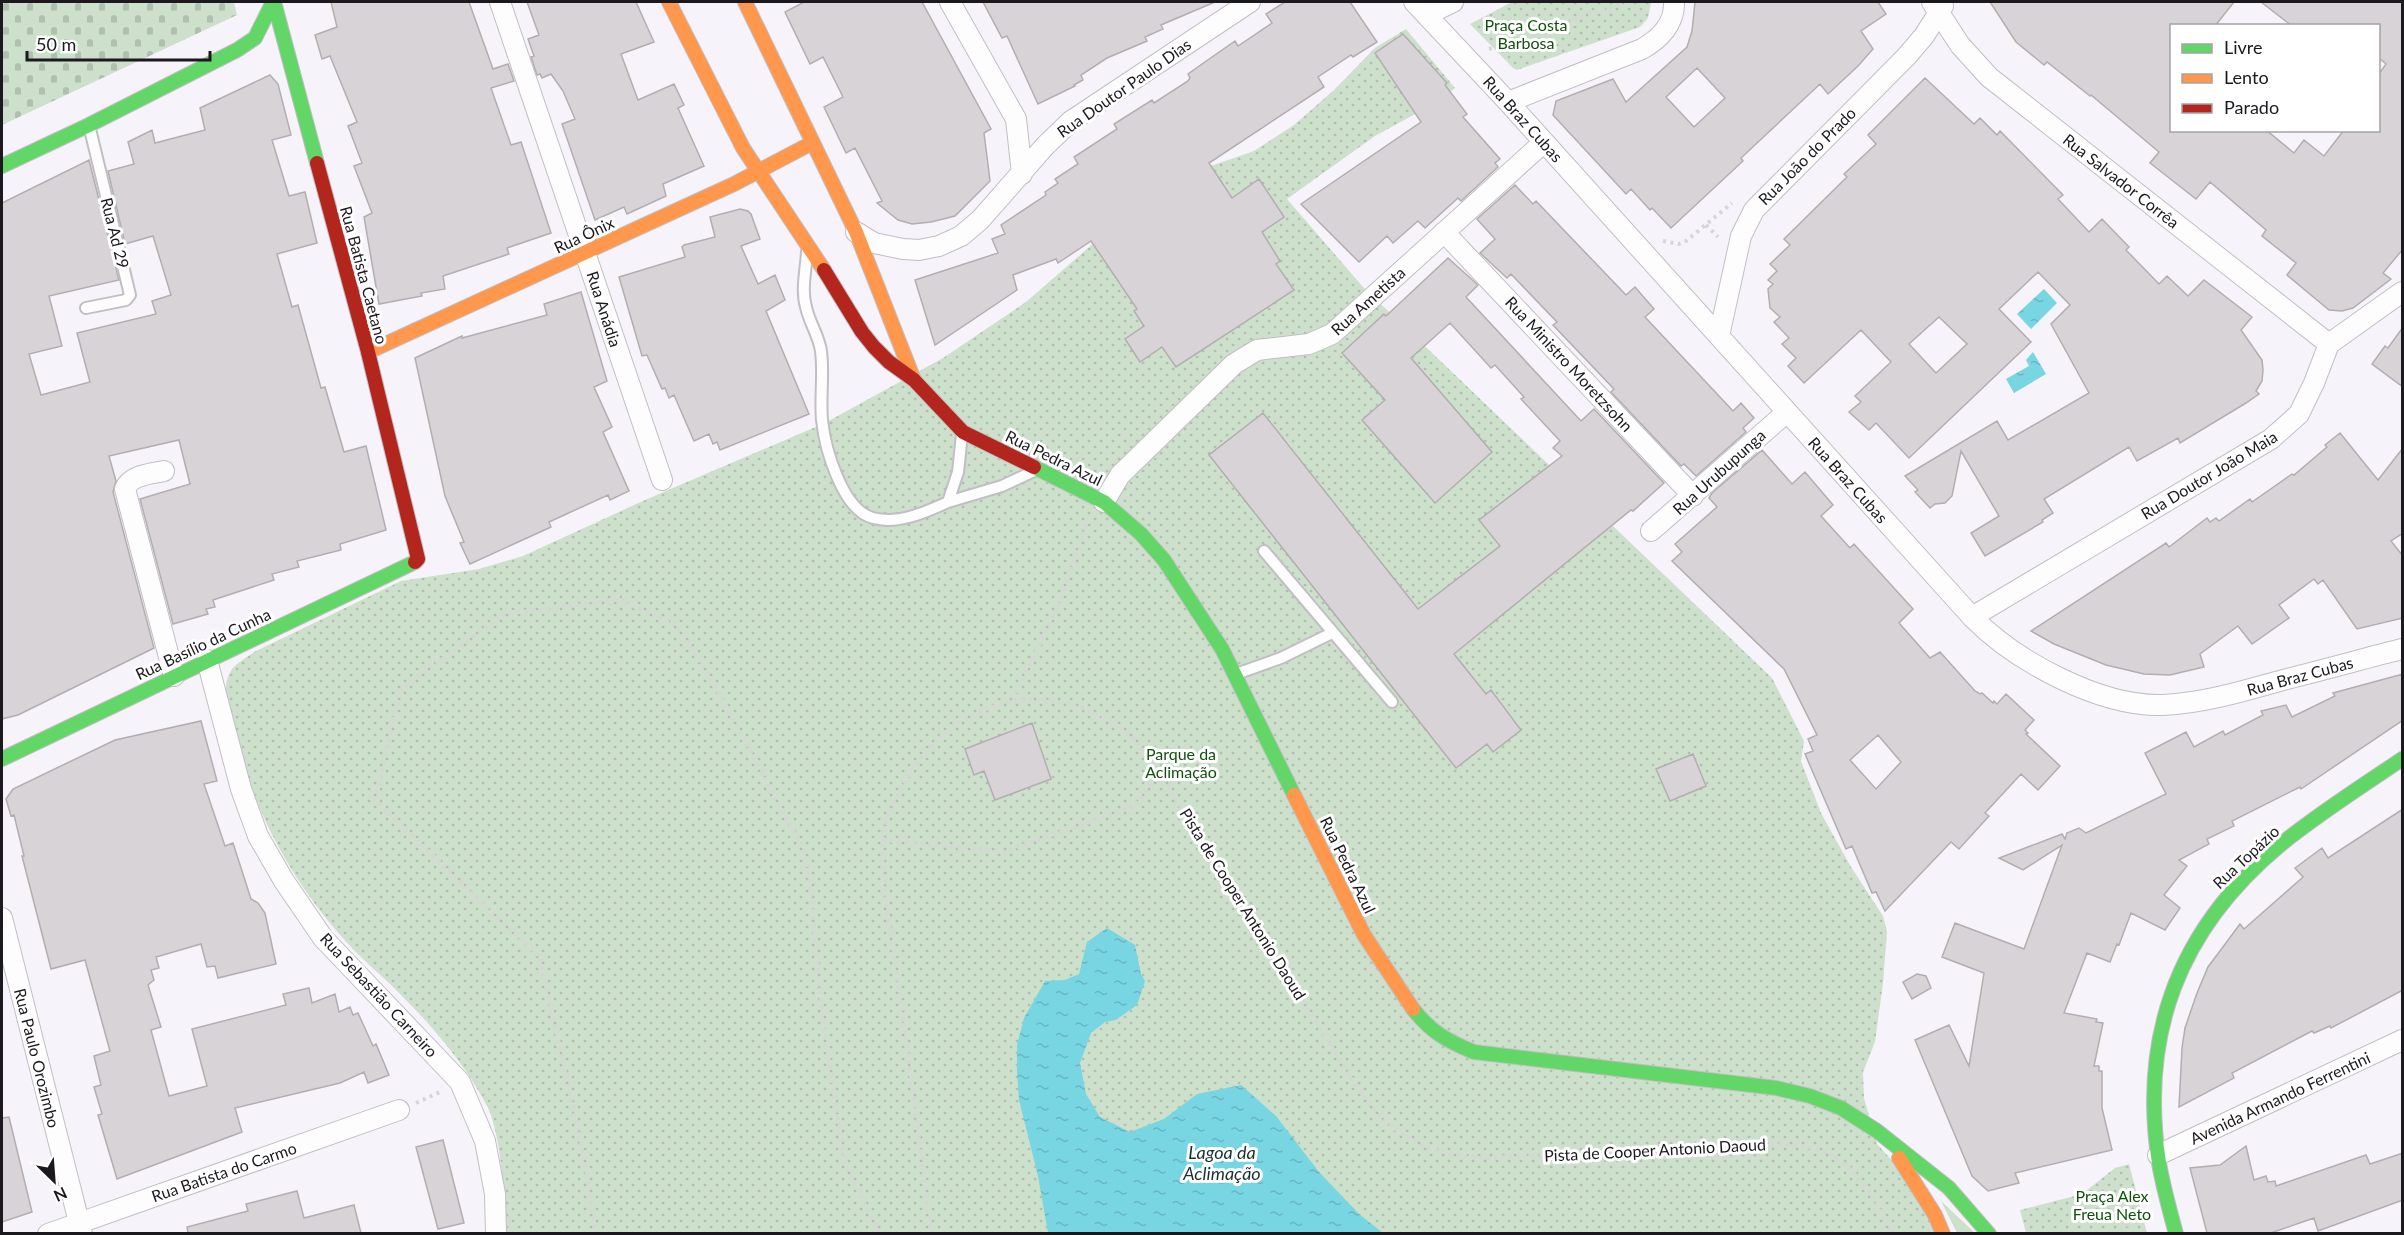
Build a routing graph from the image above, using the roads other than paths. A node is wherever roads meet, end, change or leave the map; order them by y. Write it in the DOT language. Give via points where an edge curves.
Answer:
graph roads {
  1 [pos="274,2"];
  2 [pos="500,2"];
  3 [pos="669,2"];
  4 [pos="745,2"];
  5 [pos="950,2"];
  6 [pos="1250,2"];
  7 [pos="1453,2"];
  8 [pos="1674,2"];
  9 [pos="1938,6"];
  10 [pos="1420,8"];
  11 [pos="1508,102"];
  12 [pos="89,125"];
  13 [pos="1544,142"];
  14 [pos="812,143"];
  15 [pos="2,166"];
  16 [pos="758,172"];
  17 [pos="1022,174"];
  18 [pos="856,232"];
  19 [pos="1444,232"];
  20 [pos="808,243"];
  21 [pos="586,252"];
  22 [pos="2403,292"];
  23 [pos="86,308"];
  24 [pos="1719,336"];
  25 [pos="2329,344"];
  26 [pos="368,352"];
  27 [pos="914,380"];
  28 [pos="1787,412"];
  29 [pos="963,432"];
  30 [pos="1039,469"];
  31 [pos="164,471"];
  32 [pos="662,480"];
  33 [pos="1693,496"];
  34 [pos="948,502"];
  35 [pos="1104,502"];
  36 [pos="1651,531"];
  37 [pos="1264,551"];
  38 [pos="418,559"];
  39 [pos="1972,617"];
  40 [pos="1332,633"];
  41 [pos="2403,649"];
  42 [pos="207,660"];
  43 [pos="1234,675"];
  44 [pos="174,676"];
  45 [pos="1392,702"];
  46 [pos="2,759"];
  47 [pos="2403,759"];
  48 [pos="2,918"];
  49 [pos="2403,1040"];
  50 [pos="399,1110"];
  51 [pos="1890,1143"];
  52 [pos="2158,1155"];
  53 [pos="80,1228"];
  54 [pos="48,1233"];
  55 [pos="496,1233"];
  56 [pos="1943,1233"];
  57 [pos="1989,1233"];
  58 [pos="2176,1233"];
  1 -- 12 [label="street" via="255,38 237,50"];
  1 -- 26 [label="street, Rua Batista Caetano"];
  2 -- 21 [label="street, Rua Anádia"];
  3 -- 16 [label="street"];
  4 -- 14 [label="street"];
  5 -- 17 [label="street" via="1016,119"];
  6 -- 17 [label="street, Rua Doutor Paulo Dias" via="1071,121"];
  7 -- 10 [label="street"];
  8 -- 11 [label="street" via="1675,11 1668,27 1654,42"];
  9 -- 24 [label="street, Rua João do Prado" via="1906,57 1754,210 1741,236"];
  9 -- 25 [label="street, Rua Salvador Corrêa" via="1960,45 1989,76"];
  10 -- 11 [label="street, Rua Braz Cubas"];
  11 -- 13 [label="street, Rua Braz Cubas"];
  12 -- 15 [label="street"];
  12 -- 23 [label="lane, Rua Ad 29" via="130,295 126,300"];
  13 -- 19 [label="street, Rua Ametista"];
  13 -- 24 [label="street, Rua Braz Cubas"];
  14 -- 16 [label="street, Rua Ônix"];
  14 -- 18 [label="street"];
  16 -- 20 [label="street"];
  16 -- 21 [label="street, Rua Ônix"];
  17 -- 18 [label="street, Rua Doutor Paulo Dias" via="980,220 961,236 939,246 903,249 874,243"];
  18 -- 27 [label="street"];
  19 -- 33 [label="street, Rua Ministro Moretzsohn"];
  19 -- 35 [label="street, Rua Ametista" via="1332,334 1309,344 1257,350 1233,364 1120,475"];
  20 -- 27 [label="street" via="862,332 889,362"];
  20 -- 34 [label="lane" via="805,306 821,349 822,420 827,448 840,482 858,509 872,518 892,520"];
  21 -- 26 [label="street, Rua Ônix"];
  21 -- 32 [label="street, Rua Anádia"];
  22 -- 25 [label="street"];
  24 -- 28 [label="street, Rua Braz Cubas"];
  25 -- 39 [label="street, Rua Doutor João Maia" via="2300,414 2286,427"];
  26 -- 38 [label="street, Rua Batista Caetano"];
  27 -- 29 [label="street, Rua Pedra Azul"];
  28 -- 33 [label="street, Rua Urubupunga"];
  28 -- 39 [label="street, Rua Braz Cubas"];
  29 -- 30 [label="street, Rua Pedra Azul"];
  29 -- 34 [label="lane" via="958,472"];
  30 -- 34 [label="lane" via="1002,486"];
  30 -- 35 [label="street, Rua Pedra Azul"];
  31 -- 44 [label="street" via="135,478 125,489"];
  33 -- 36 [label="street, Rua Urubupunga"];
  35 -- 43 [label="street, Rua Pedra Azul" via="1164,560 1216,639"];
  37 -- 40 [label="lane"];
  38 -- 42 [label="street, Rua Basílio da Cunha"];
  39 -- 41 [label="street, Rua Braz Cubas" via="2010,650 2048,672 2126,701 2160,705 2230,695"];
  40 -- 43 [label="lane"];
  40 -- 45 [label="lane"];
  42 -- 44 [label="street, Rua Basílio da Cunha"];
  42 -- 55 [label="street, Rua Sebastião Carneiro" via="241,789 258,836 284,881 323,938 460,1082 485,1141 495,1194"];
  43 -- 51 [label="street, Rua Pedra Azul" via="1364,935 1424,1023 1446,1041 1474,1052 1776,1088 1841,1108"];
  44 -- 46 [label="street, Rua Basílio da Cunha"];
  47 -- 52 [label="street, Rua Topázio" via="2288,839 2244,878 2195,938 2171,987 2161,1022 2154,1076"];
  48 -- 53 [label="street, Rua Paulo Orozimbo"];
  49 -- 52 [label="street, Avenida Armando Ferrentini"];
  50 -- 53 [label="street, Rua Batista do Carmo"];
  51 -- 56 [label="street, Rua Pedra Azul"];
  51 -- 57 [label="street, Rua Pedra Azul" via="1949,1188"];
  52 -- 58 [label="street, Rua Topázio"];
  53 -- 54 [label="street, Rua Batista do Carmo"];
}
